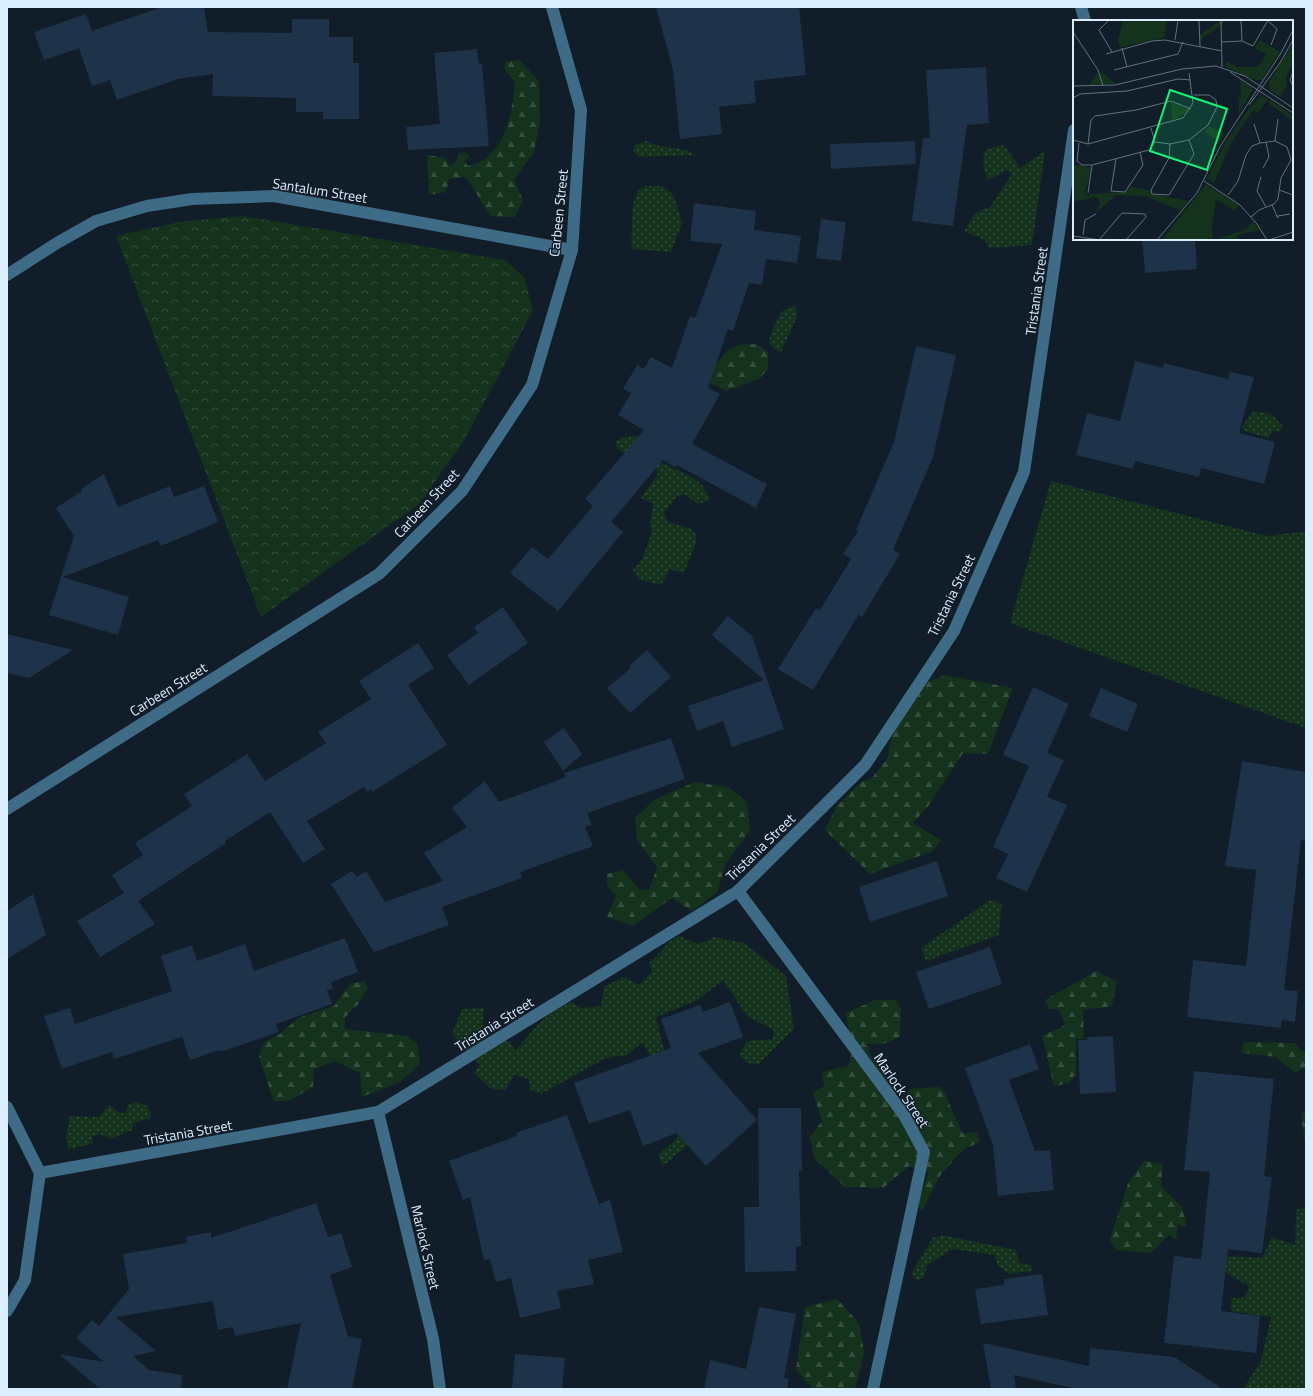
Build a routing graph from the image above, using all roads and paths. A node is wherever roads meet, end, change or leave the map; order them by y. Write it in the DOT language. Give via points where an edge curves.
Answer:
graph roads {
  1 [pos="552,7"];
  2 [pos="1081,7"];
  3 [pos="1085,20"];
  4 [pos="1073,137"];
  5 [pos="572,250"];
  6 [pos="7,275"];
  7 [pos="7,809"];
  8 [pos="738,891"];
  9 [pos="7,1107"];
  10 [pos="378,1112"];
  11 [pos="40,1173"];
  12 [pos="7,1310"];
  13 [pos="440,1389"];
  14 [pos="873,1389"];
  1 -- 5 [label="street, Carbeen Street" via="581,110"];
  2 -- 3 [label="street"];
  4 -- 8 [label="street, Tristania Street" via="1024,472 954,631 865,765"];
  5 -- 6 [label="street, Santalum Street" via="274,196 192,199 147,206 96,221"];
  5 -- 7 [label="street, Carbeen Street" via="532,385 462,491 378,574"];
  8 -- 10 [label="street, Tristania Street"];
  8 -- 14 [label="street, Marlock Street" via="904,1115 924,1152"];
  9 -- 11 [label="street"];
  10 -- 11 [label="street, Tristania Street"];
  10 -- 13 [label="street, Marlock Street" via="433,1339"];
  11 -- 12 [label="street" via="25,1280"];
}
